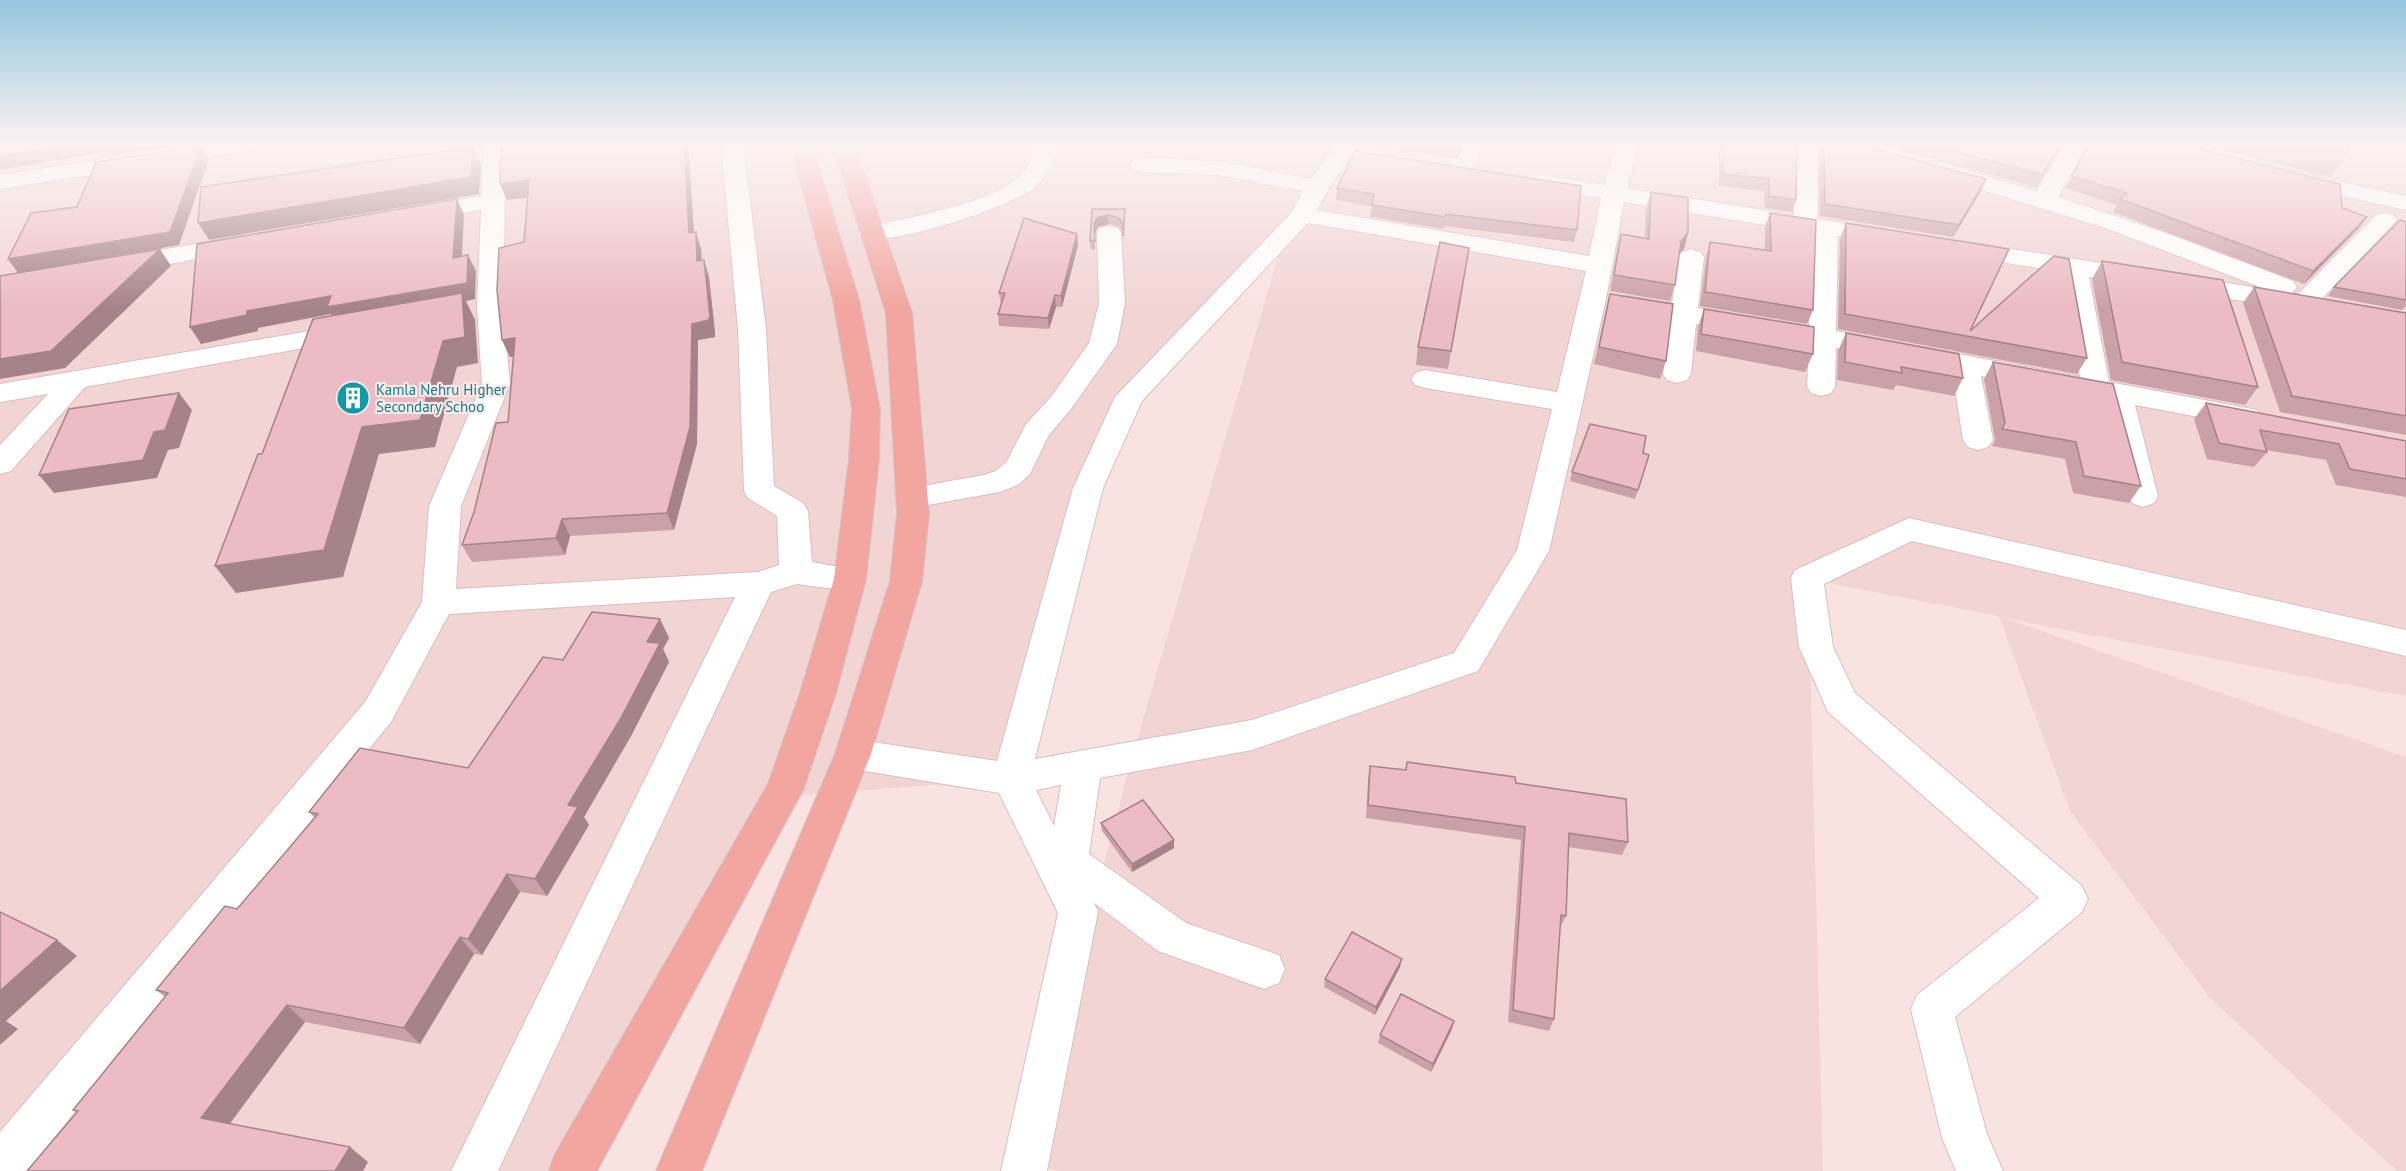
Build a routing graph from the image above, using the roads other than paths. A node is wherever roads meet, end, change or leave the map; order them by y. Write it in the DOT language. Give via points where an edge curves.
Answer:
graph roads {
  1 [pos="738,199"];
  2 [pos="817,199"];
  3 [pos="861,199"];
  4 [pos="1000,199"];
  5 [pos="1304,199"];
  6 [pos="1311,199"];
  7 [pos="1613,199"];
  8 [pos="1649,199"];
  9 [pos="1813,199"];
  10 [pos="2040,199"];
  11 [pos="2387,199"];
  12 [pos="2044,200"];
  13 [pos="494,201"];
  14 [pos="1309,201"];
  15 [pos="2406,203"];
  16 [pos="390,219"];
  17 [pos="2385,220"];
  18 [pos="1816,226"];
  19 [pos="872,233"];
  20 [pos="1109,233"];
  21 [pos="263,241"];
  22 [pos="1908,241"];
  23 [pos="1944,246"];
  24 [pos="1691,257"];
  25 [pos="1599,266"];
  26 [pos="2074,267"];
  27 [pos="100,268"];
  28 [pos="2309,297"];
  29 [pos="1593,299"];
  30 [pos="1684,313"];
  31 [pos="375,327"];
  32 [pos="1822,337"];
  33 [pos="1965,364"];
  34 [pos="1677,374"];
  35 [pos="1425,379"];
  36 [pos="76,380"];
  37 [pos="1821,387"];
  38 [pos="2107,390"];
  39 [pos="0,393"];
  40 [pos="1568,403"];
  41 [pos="2268,414"];
  42 [pos="1978,440"];
  43 [pos="0,464"];
  44 [pos="2143,496"];
  45 [pos="911,497"];
  46 [pos="796,572"];
  47 [pos="850,579"];
  48 [pos="758,584"];
  49 [pos="439,602"];
  50 [pos="2406,643"];
  51 [pos="853,754"];
  52 [pos="1083,766"];
  53 [pos="1011,779"];
  54 [pos="1264,969"];
  55 [pos="0,1168"];
  56 [pos="474,1171"];
  57 [pos="572,1171"];
  58 [pos="679,1171"];
  59 [pos="1024,1171"];
  60 [pos="1980,1171"];
  1 -- 46 [label="street" via="752,329 759,491 792,511"];
  2 -- 47 [label="main road" via="846,300 866,409"];
  3 -- 19 [label="main road"];
  4 -- 19 [label="street" via="974,211"];
  5 -- 14 [label="street"];
  6 -- 14 [label="street"];
  7 -- 25 [label="street"];
  8 -- 18 [label="street"];
  9 -- 18 [label="street"];
  10 -- 12 [label="street"];
  11 -- 15 [label="street"];
  12 -- 28 [label="street"];
  13 -- 16 [label="street"];
  13 -- 49 [label="street" via="479,309 496,384 445,506"];
  14 -- 25 [label="street"];
  14 -- 53 [label="street" via="1129,397 1088,488"];
  17 -- 28 [label="street"];
  18 -- 22 [label="street"];
  18 -- 32 [label="street"];
  19 -- 45 [label="main road" via="898,313"];
  20 -- 45 [label="street" via="1112,303 1103,344 1036,431 1019,467 1007,478 989,485"];
  21 -- 27 [label="street"];
  23 -- 26 [label="street"];
  24 -- 30 [label="street"];
  25 -- 29 [label="street"];
  26 -- 28 [label="street" via="2228,301 2334,307"];
  26 -- 38 [label="street"];
  29 -- 30 [label="street"];
  29 -- 40 [label="street"];
  30 -- 32 [label="street"];
  30 -- 34 [label="street"];
  31 -- 36 [label="street"];
  32 -- 33 [label="street"];
  32 -- 37 [label="street"];
  33 -- 38 [label="street"];
  33 -- 42 [label="street"];
  35 -- 40 [label="street"];
  36 -- 39 [label="street"];
  36 -- 43 [label="street"];
  38 -- 41 [label="street"];
  38 -- 44 [label="street"];
  40 -- 52 [label="street" via="1533,551 1466,662 1252,735"];
  45 -- 51 [label="main road" via="913,514 906,581"];
  46 -- 47 [label="street"];
  46 -- 48 [label="street"];
  47 -- 57 [label="main road" via="818,693 785,788"];
  48 -- 49 [label="street"];
  48 -- 56 [label="street"];
  49 -- 55 [label="street" via="378,712"];
  50 -- 60 [label="street" via="1908,529 1807,578 1816,646 1841,702 2068,899 1932,1009 1965,1138"];
  51 -- 53 [label="street"];
  51 -- 58 [label="main road"];
  52 -- 53 [label="street"];
  52 -- 54 [label="street" via="1068,861 1173,938"];
  53 -- 59 [label="street" via="1078,912"];
}
